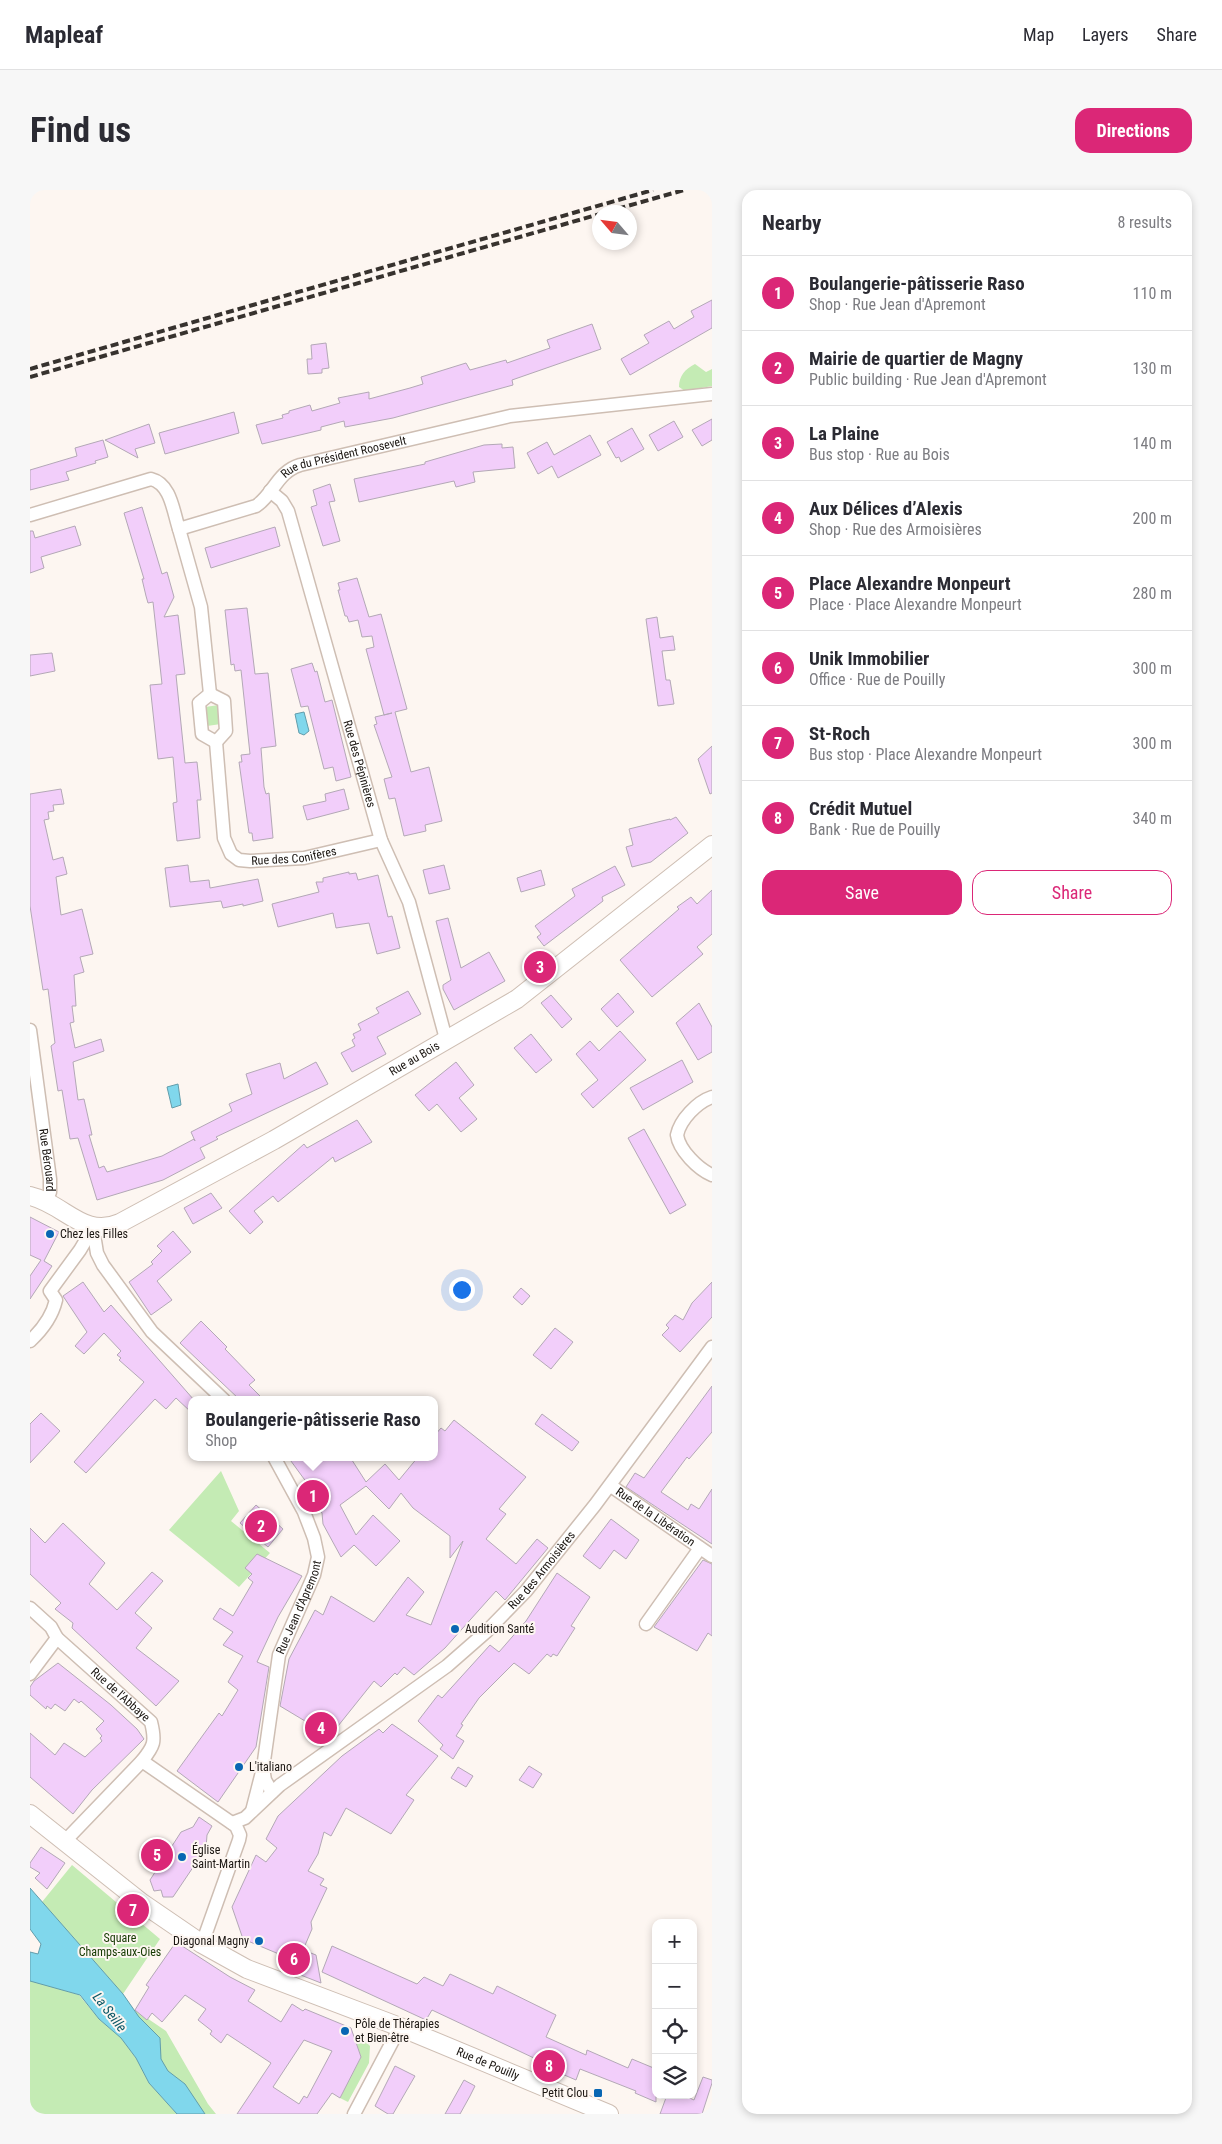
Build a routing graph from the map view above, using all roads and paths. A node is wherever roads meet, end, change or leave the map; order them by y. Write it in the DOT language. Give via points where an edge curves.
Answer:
graph roads {
  1 [pos="712,394"];
  2 [pos="270,491"];
  3 [pos="30,515"];
  4 [pos="179,529"];
  5 [pos="210,694"];
  6 [pos="216,742"];
  7 [pos="381,840"];
  8 [pos="712,845"];
  9 [pos="30,1030"];
  10 [pos="446,1040"];
  11 [pos="712,1097"];
  12 [pos="712,1175"];
  13 [pos="38,1198"];
  14 [pos="93,1228"];
  15 [pos="30,1341"];
  16 [pos="712,1347"];
  17 [pos="220,1396"];
  18 [pos="276,1461"];
  19 [pos="610,1486"];
  20 [pos="700,1548"];
  21 [pos="712,1556"];
  22 [pos="30,1608"];
  23 [pos="646,1624"];
  24 [pos="57,1638"];
  25 [pos="30,1674"];
  26 [pos="142,1761"];
  27 [pos="263,1768"];
  28 [pos="272,1792"];
  29 [pos="251,1813"];
  30 [pos="30,1814"];
  31 [pos="232,1823"];
  32 [pos="240,1836"];
  33 [pos="65,1841"];
  34 [pos="202,1944"];
  35 [pos="400,2027"];
  36 [pos="354,2114"];
  37 [pos="609,2114"];
  1 -- 2 [label="street, Rue du Président Roosevelt" via="510,416 300,465 286,471"];
  2 -- 4 [label="street, Rue du Président Roosevelt" via="262,503 250,509"];
  2 -- 7 [label="street, Rue des Pépinières" via="288,511"];
  3 -- 4 [label="street" via="150,479 167,490"];
  4 -- 5 [label="street" via="202,606"];
  5 -- 6 [label="street, Rue des Conifères" via="224,701 226,731"];
  5 -- 6 [label="street" via="200,703 202,734"];
  6 -- 7 [label="street, Rue des Conifères" via="224,838 228,850 240,860 304,858"];
  7 -- 10 [label="street, Rue des Pépinières" via="409,902"];
  8 -- 10 [label="main road, Rue au Bois" via="517,999"];
  9 -- 13 [label="street, Rue Bérouard" via="50,1179 50,1192"];
  10 -- 14 [label="main road, Rue au Bois" via="274,1140 120,1223 109,1228"];
  11 -- 12 [label="street" via="684,1119 677,1135 683,1150"];
  13 -- 14 [label="main road"];
  14 -- 15 [label="street" via="50,1291 56,1300 53,1312"];
  14 -- 17 [label="street" via="96,1253 129,1302 152,1332"];
  16 -- 19 [label="street, Rue des Armoisières"];
  18 -- 27 [label="street, Rue Jean d'Apremont" via="304,1512 318,1557 314,1575 279,1655"];
  19 -- 20 [label="street, Rue de la Libération"];
  19 -- 28 [label="street, Rue des Armoisières" via="526,1591 487,1631 447,1666"];
  20 -- 21 [label="street, Rue de la Libération"];
  20 -- 23 [label="street, Rue de la Libération"];
  22 -- 24 [label="street, Rue de l'Abbaye" via="51,1627"];
  24 -- 25 [label="street"];
  24 -- 26 [label="street, Rue de l'Abbaye" via="151,1722 155,1737 153,1748"];
  26 -- 31 [label="street"];
  26 -- 33 [label="street, Rue de l'Abbaye"];
  27 -- 28 [label="street"];
  27 -- 29 [label="street, Rue Jean d'Apremont"];
  28 -- 29 [label="street, Rue des Armoisières"];
  29 -- 31 [label="street"];
  29 -- 32 [label="street"];
  30 -- 33 [label="main road, Rue de Pouilly"];
  31 -- 32 [label="street"];
  32 -- 34 [label="street"];
  33 -- 34 [label="main road, Rue de Pouilly" via="142,1903"];
  34 -- 35 [label="main road, Rue de Pouilly" via="277,1982"];
  35 -- 36 [label="street"];
  35 -- 37 [label="main road, Rue de Pouilly"];
}
